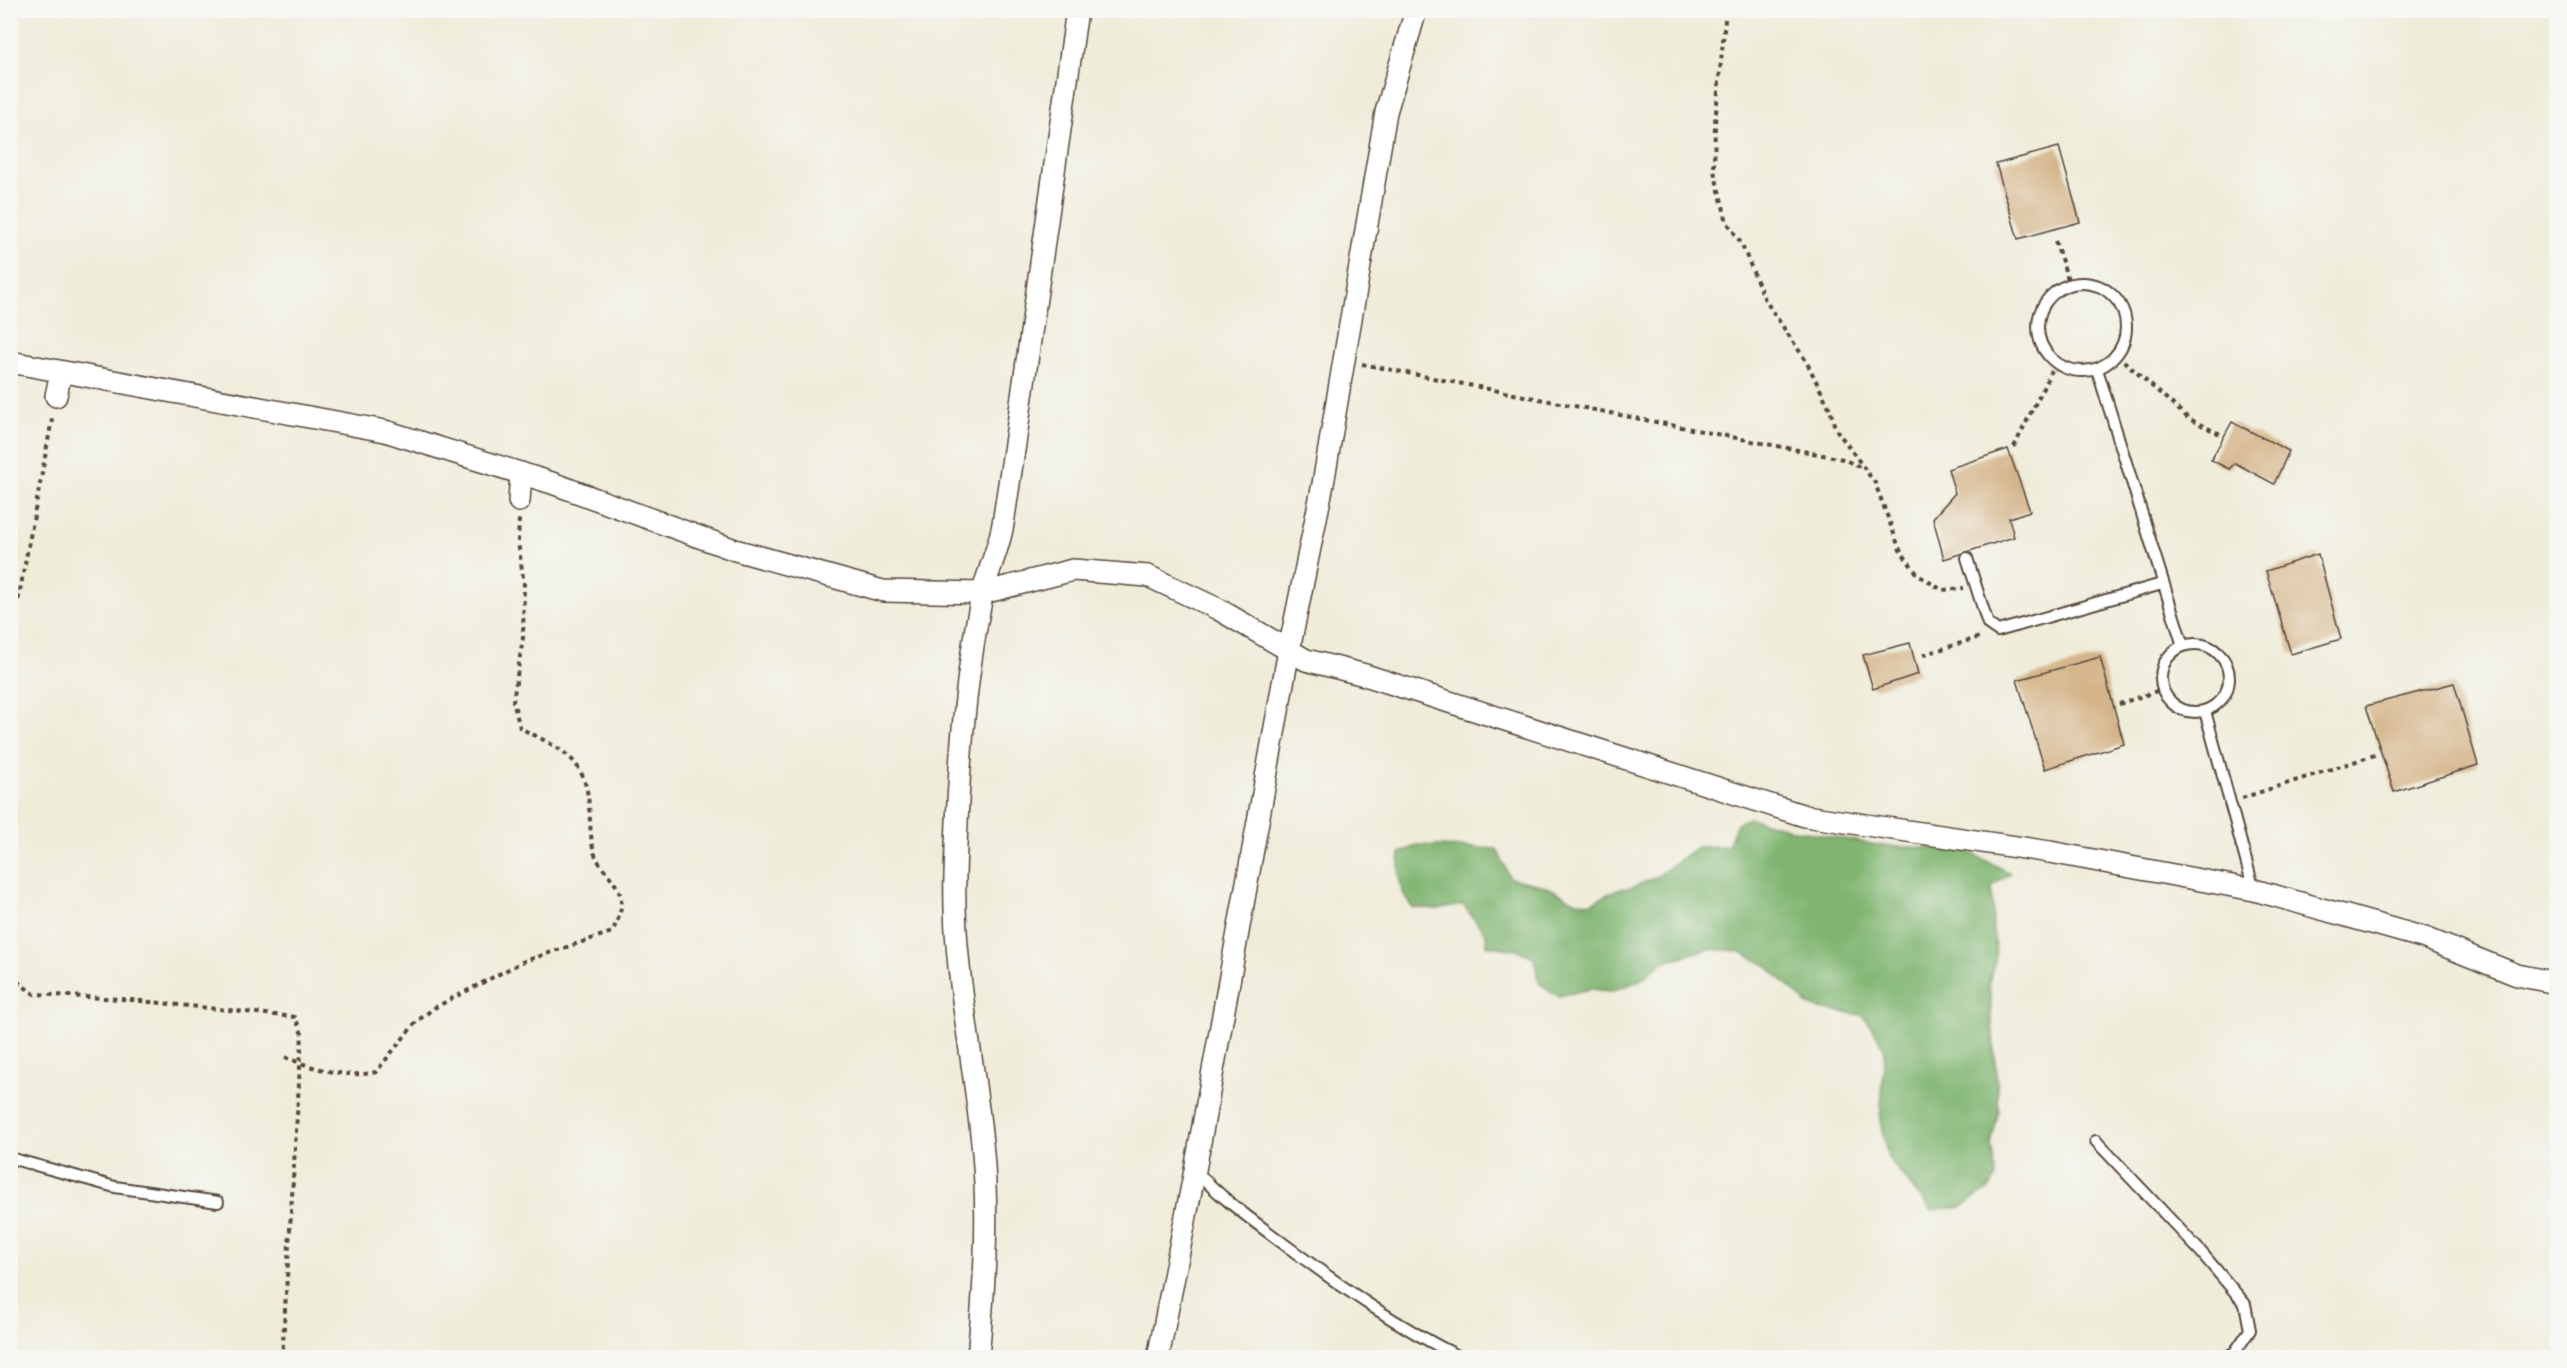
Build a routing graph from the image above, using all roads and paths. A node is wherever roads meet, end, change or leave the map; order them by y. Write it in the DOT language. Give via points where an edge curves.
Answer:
graph roads {
  1 [pos="1077,10"];
  2 [pos="1416,10"];
  3 [pos="1726,10"];
  4 [pos="2055,241"];
  5 [pos="2070,285"];
  6 [pos="2116,355"];
  7 [pos="10,362"];
  8 [pos="1344,362"];
  9 [pos="2056,362"];
  10 [pos="2097,369"];
  11 [pos="61,372"];
  12 [pos="56,396"];
  13 [pos="2220,434"];
  14 [pos="2014,447"];
  15 [pos="1866,469"];
  16 [pos="520,473"];
  17 [pos="519,501"];
  18 [pos="1967,558"];
  19 [pos="2162,584"];
  20 [pos="1976,585"];
  21 [pos="983,593"];
  22 [pos="1998,631"];
  23 [pos="10,644"];
  24 [pos="2183,646"];
  25 [pos="1289,650"];
  26 [pos="1923,655"];
  27 [pos="2163,689"];
  28 [pos="2119,704"];
  29 [pos="2205,711"];
  30 [pos="2378,754"];
  31 [pos="2230,802"];
  32 [pos="2254,890"];
  33 [pos="10,976"];
  34 [pos="2556,982"];
  35 [pos="285,1057"];
  36 [pos="301,1063"];
  37 [pos="2096,1141"];
  38 [pos="10,1158"];
  39 [pos="1195,1170"];
  40 [pos="218,1202"];
  41 [pos="282,1358"];
  42 [pos="978,1358"];
  43 [pos="1158,1358"];
  44 [pos="1462,1358"];
  45 [pos="2225,1358"];
  1 -- 21 [label="street" via="1000,539"];
  2 -- 8 [label="street" via="1386,112"];
  3 -- 15 [label="path" via="1715,122 1714,171 1718,195 1765,300 1806,361 1830,409 1834,428"];
  4 -- 5 [label="path"];
  5 -- 6 [label="lane" via="2098,286 2120,305 2126,333"];
  5 -- 9 [label="lane" via="2048,300 2039,324 2044,349"];
  6 -- 10 [label="lane"];
  6 -- 13 [label="path" via="2189,419"];
  7 -- 11 [label="street"];
  8 -- 15 [label="path" via="1792,448 1843,459"];
  8 -- 25 [label="street"];
  9 -- 10 [label="lane" via="2071,370"];
  9 -- 14 [label="path"];
  10 -- 19 [label="lane"];
  11 -- 12 [label="street"];
  11 -- 16 [label="street" via="385,431"];
  12 -- 23 [label="path"];
  15 -- 20 [label="path" via="1900,550 1918,575 1942,590"];
  16 -- 17 [label="street"];
  16 -- 21 [label="street" via="735,550 850,583 883,591"];
  17 -- 36 [label="path" via="523,638 513,701 520,728 567,756 582,775 598,864 619,890 618,919 612,932 522,962 434,1008 416,1022 376,1072 350,1075"];
  18 -- 20 [label="lane"];
  19 -- 22 [label="lane"];
  19 -- 24 [label="lane"];
  20 -- 22 [label="lane" via="1989,624"];
  21 -- 25 [label="street" via="1073,570 1148,576 1218,609"];
  21 -- 42 [label="street" via="965,729 955,880 962,986 984,1175 985,1256"];
  22 -- 26 [label="path"];
  24 -- 27 [label="lane" via="2167,659 2162,669"];
  24 -- 29 [label="lane" via="2204,645 2215,650 2228,667 2228,689 2223,699"];
  25 -- 32 [label="street" via="1306,660 1365,675 1805,816 2050,852"];
  25 -- 39 [label="street"];
  27 -- 28 [label="path"];
  27 -- 29 [label="lane" via="2175,706 2184,711"];
  29 -- 31 [label="lane"];
  30 -- 31 [label="path"];
  31 -- 32 [label="lane"];
  32 -- 34 [label="street" via="2424,938 2517,975"];
  33 -- 36 [label="path" via="34,994 295,1017 302,1034"];
  35 -- 36 [label="path"];
  36 -- 41 [label="path"];
  37 -- 45 [label="lane" via="2245,1304 2250,1330 2235,1352"];
  38 -- 40 [label="lane" via="115,1186"];
  39 -- 43 [label="street"];
  39 -- 44 [label="lane" via="1239,1211 1322,1274 1431,1343"];
}
